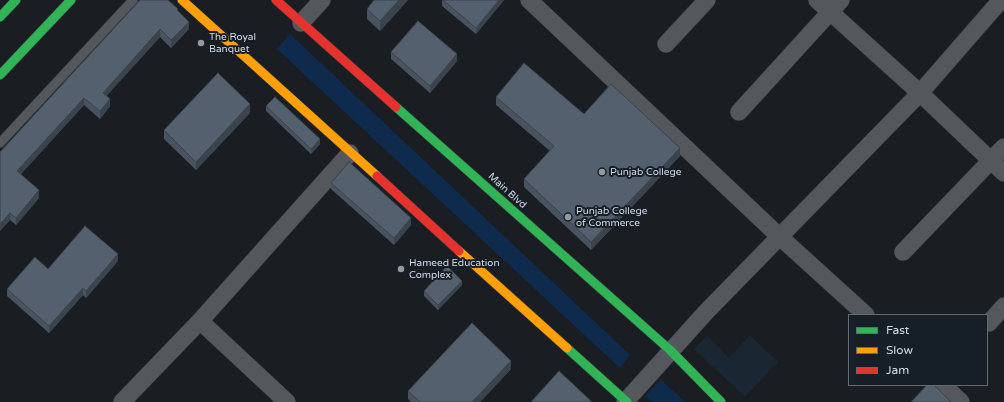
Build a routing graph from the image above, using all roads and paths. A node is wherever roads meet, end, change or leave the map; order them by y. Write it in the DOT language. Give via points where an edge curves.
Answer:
graph roads {
  1 [pos="16,0"];
  2 [pos="71,0"];
  3 [pos="133,0"];
  4 [pos="182,0"];
  5 [pos="276,0"];
  6 [pos="322,0"];
  7 [pos="529,0"];
  8 [pos="707,0"];
  9 [pos="817,0"];
  10 [pos="1001,0"];
  11 [pos="836,6"];
  12 [pos="0,17"];
  13 [pos="300,23"];
  14 [pos="666,44"];
  15 [pos="0,75"];
  16 [pos="920,93"];
  17 [pos="739,112"];
  18 [pos="0,143"];
  19 [pos="1004,147"];
  20 [pos="350,153"];
  21 [pos="991,162"];
  22 [pos="1004,173"];
  23 [pos="780,237"];
  24 [pos="903,252"];
  25 [pos="1004,306"];
  26 [pos="865,314"];
  27 [pos="200,321"];
  28 [pos="989,323"];
  29 [pos="670,350"];
  30 [pos="944,386"];
  31 [pos="122,402"];
  32 [pos="287,402"];
  33 [pos="626,402"];
  34 [pos="721,402"];
  35 [pos="961,402"];
  1 -- 12 [label="main road"];
  2 -- 15 [label="main road"];
  3 -- 18 [label="lane"];
  4 -- 20 [label="main road"];
  5 -- 13 [label="main road, Main Blvd"];
  6 -- 13 [label="street"];
  7 -- 23 [label="street"];
  8 -- 14 [label="street"];
  9 -- 11 [label="street"];
  10 -- 16 [label="street"];
  11 -- 16 [label="street"];
  11 -- 17 [label="street"];
  13 -- 29 [label="main road, Main Blvd"];
  16 -- 21 [label="street"];
  16 -- 23 [label="street"];
  19 -- 21 [label="street"];
  20 -- 27 [label="street"];
  20 -- 33 [label="main road"];
  21 -- 22 [label="street"];
  21 -- 24 [label="street"];
  23 -- 26 [label="street"];
  23 -- 29 [label="street"];
  25 -- 28 [label="street"];
  27 -- 31 [label="street"];
  27 -- 32 [label="street"];
  29 -- 33 [label="street"];
  29 -- 34 [label="main road, Main Blvd"];
  30 -- 35 [label="street"];
}
